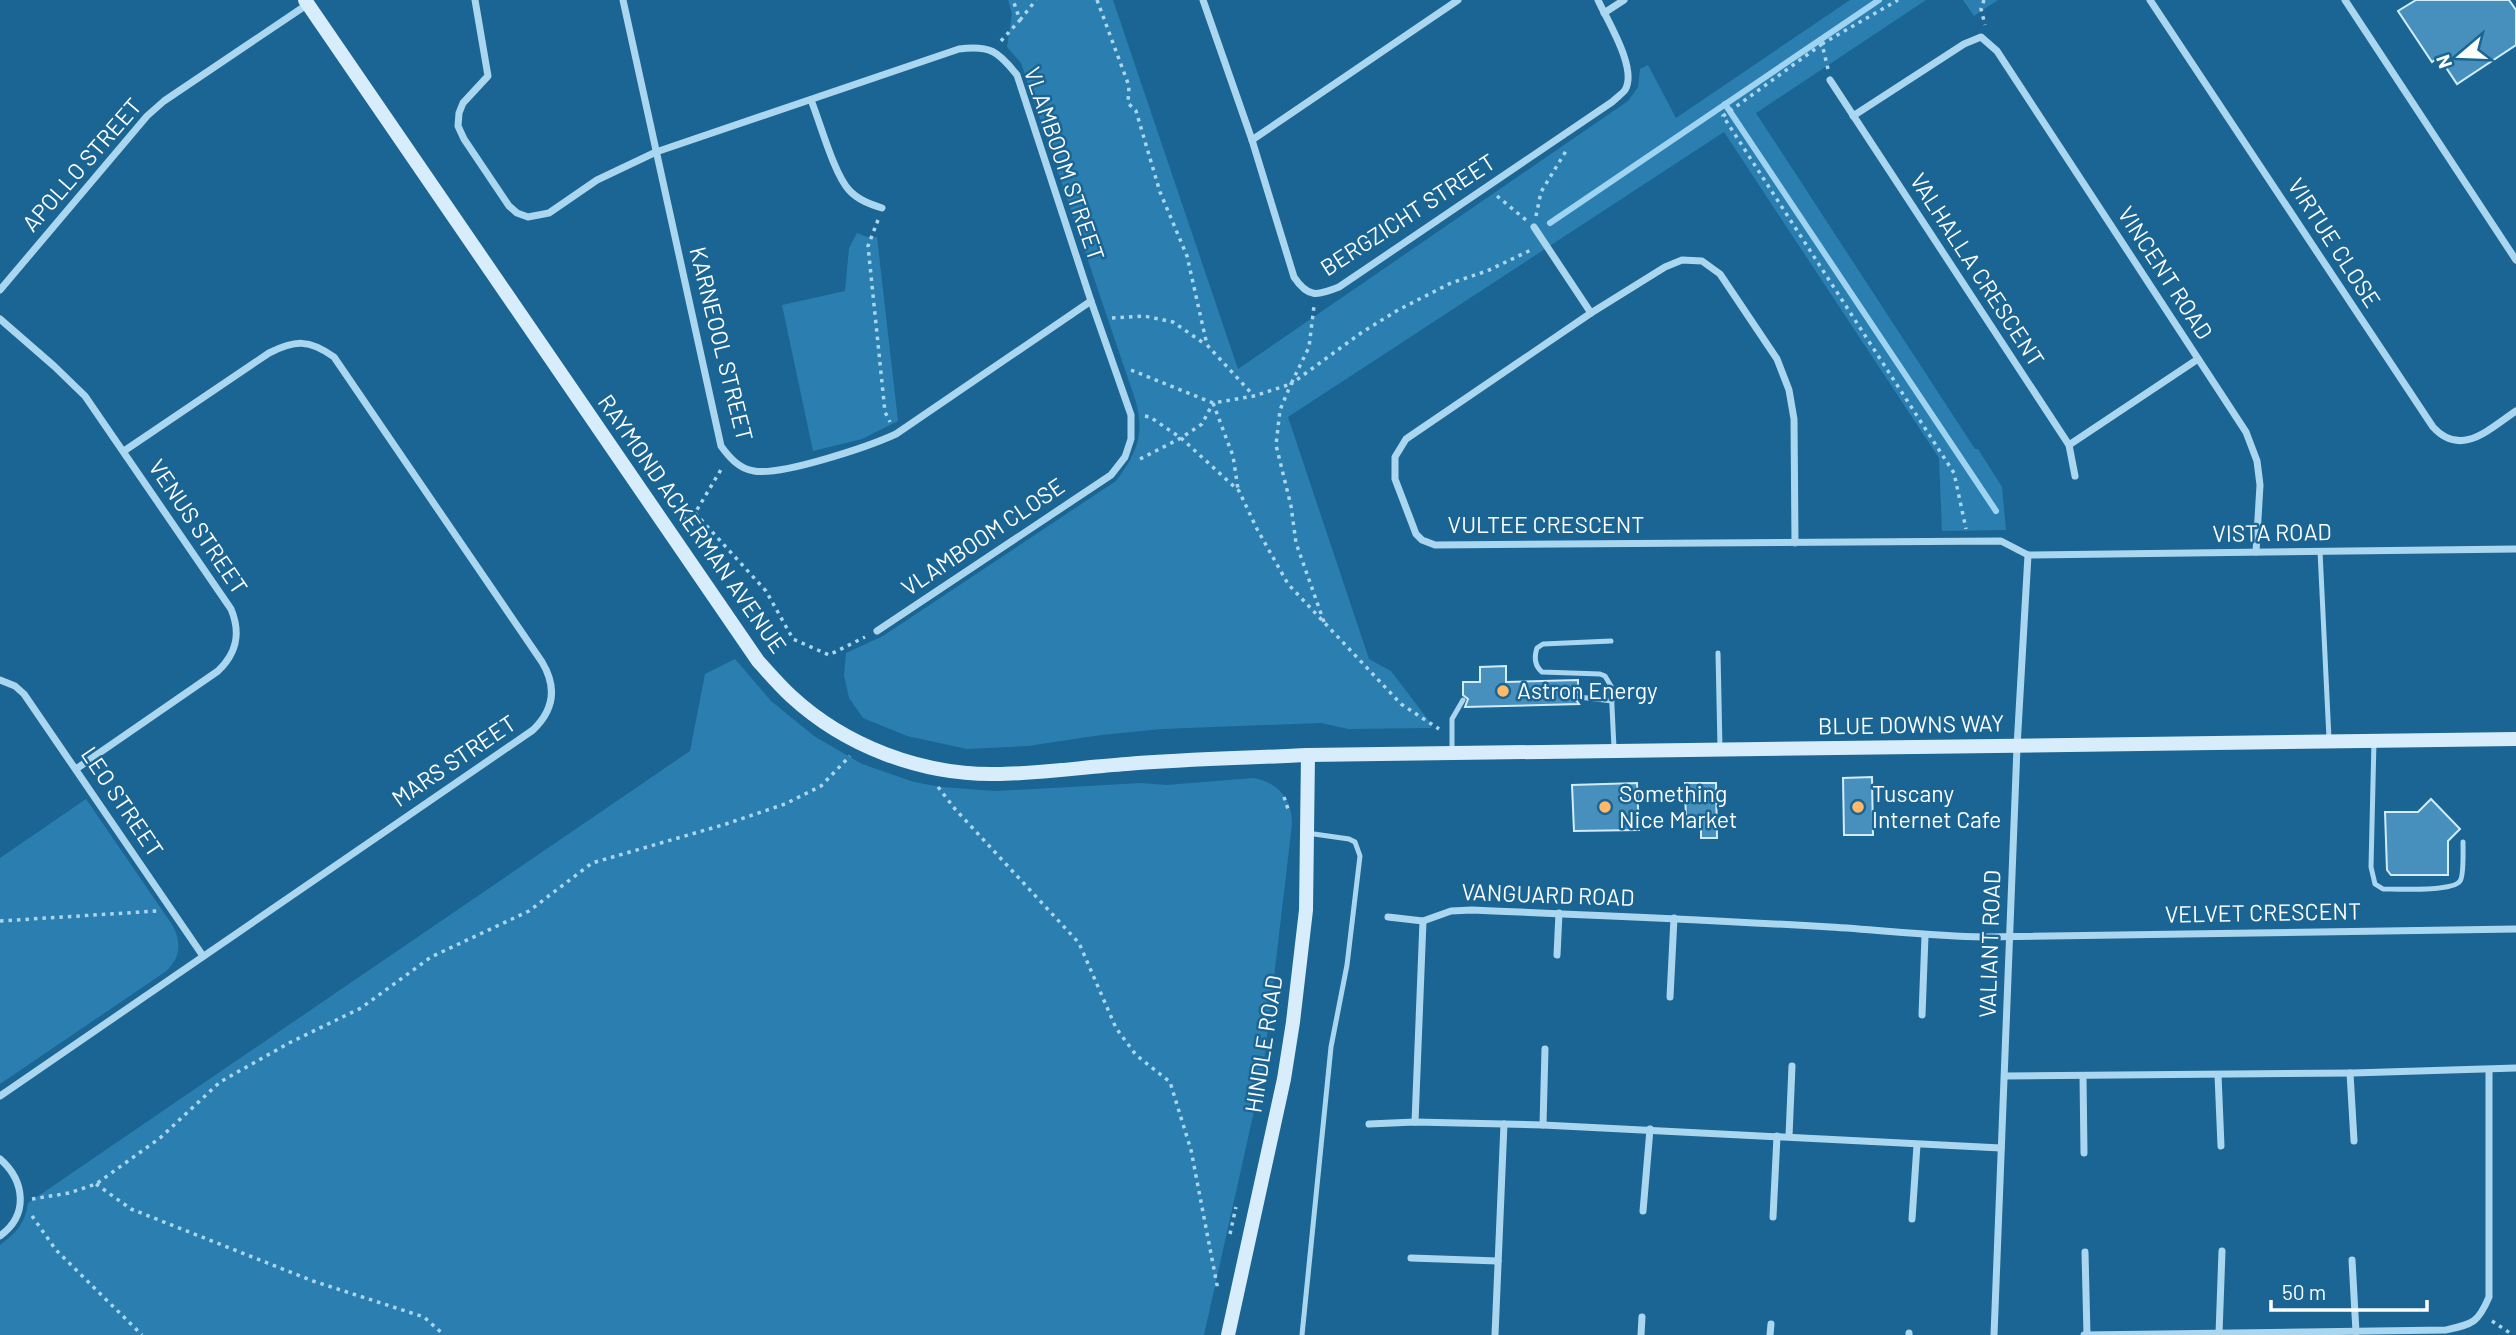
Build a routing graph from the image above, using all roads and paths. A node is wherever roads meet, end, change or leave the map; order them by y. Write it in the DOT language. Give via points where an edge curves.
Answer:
graph roads {
  1 [pos="475,0"];
  2 [pos="623,0"];
  3 [pos="1013,0"];
  4 [pos="1036,0"];
  5 [pos="1097,0"];
  6 [pos="1203,0"];
  7 [pos="1458,0"];
  8 [pos="1598,0"];
  9 [pos="1623,0"];
  10 [pos="1898,0"];
  11 [pos="1984,0"];
  12 [pos="2150,0"];
  13 [pos="2345,0"];
  14 [pos="306,2"];
  15 [pos="1604,13"];
  16 [pos="1020,20"];
  17 [pos="1981,37"];
  18 [pos="1822,44"];
  19 [pos="993,50"];
  20 [pos="1830,80"];
  21 [pos="811,100"];
  22 [pos="1853,116"];
  23 [pos="1573,129"];
  24 [pos="1252,140"];
  25 [pos="656,152"];
  26 [pos="1486,187"];
  27 [pos="882,208"];
  28 [pos="1534,227"];
  29 [pos="1545,243"];
  30 [pos="2516,260"];
  31 [pos="0,290"];
  32 [pos="1310,294"];
  33 [pos="1091,301"];
  34 [pos="1591,313"];
  35 [pos="1098,319"];
  36 [pos="0,320"];
  37 [pos="1207,345"];
  38 [pos="2198,359"];
  39 [pos="1115,365"];
  40 [pos="1291,384"];
  41 [pos="1254,396"];
  42 [pos="1213,402"];
  43 [pos="2516,411"];
  44 [pos="1131,415"];
  45 [pos="896,434"];
  46 [pos="1181,438"];
  47 [pos="2069,445"];
  48 [pos="124,451"];
  49 [pos="729,457"];
  50 [pos="1111,474"];
  51 [pos="2075,476"];
  52 [pos="1239,491"];
  53 [pos="695,513"];
  54 [pos="684,520"];
  55 [pos="1968,541"];
  56 [pos="1795,542"];
  57 [pos="2516,549"];
  58 [pos="2320,551"];
  59 [pos="2256,552"];
  60 [pos="2028,555"];
  61 [pos="1324,622"];
  62 [pos="877,631"];
  63 [pos="1611,641"];
  64 [pos="1718,653"];
  65 [pos="0,680"];
  66 [pos="1579,698"];
  67 [pos="1463,700"];
  68 [pos="1612,701"];
  69 [pos="1440,730"];
  70 [pos="2516,739"];
  71 [pos="2374,741"];
  72 [pos="2329,742"];
  73 [pos="862,744"];
  74 [pos="2017,747"];
  75 [pos="1720,750"];
  76 [pos="1614,752"];
  77 [pos="1452,753"];
  78 [pos="1308,755"];
  79 [pos="922,766"];
  80 [pos="76,769"];
  81 [pos="1284,797"];
  82 [pos="1290,815"];
  83 [pos="1307,833"];
  84 [pos="2463,842"];
  85 [pos="173,911"];
  86 [pos="1559,913"];
  87 [pos="1388,917"];
  88 [pos="1674,918"];
  89 [pos="0,921"];
  90 [pos="1423,921"];
  91 [pos="2516,929"];
  92 [pos="1925,936"];
  93 [pos="2010,938"];
  94 [pos="1557,955"];
  95 [pos="204,956"];
  96 [pos="1670,997"];
  97 [pos="1922,1015"];
  98 [pos="1545,1049"];
  99 [pos="1792,1066"];
  100 [pos="2516,1068"];
  101 [pos="2489,1070"];
  102 [pos="2350,1073"];
  103 [pos="2218,1075"];
  104 [pos="2005,1076"];
  105 [pos="2083,1076"];
  106 [pos="0,1096"];
  107 [pos="1415,1122"];
  108 [pos="1369,1124"];
  109 [pos="1504,1124"];
  110 [pos="1543,1125"];
  111 [pos="1650,1129"];
  112 [pos="1777,1136"];
  113 [pos="1789,1136"];
  114 [pos="2354,1141"];
  115 [pos="1917,1145"];
  116 [pos="2221,1146"];
  117 [pos="2001,1149"];
  118 [pos="2084,1153"];
  119 [pos="0,1159"];
  120 [pos="96,1184"];
  121 [pos="1239,1195"];
  122 [pos="21,1201"];
  123 [pos="1643,1211"];
  124 [pos="1773,1217"];
  125 [pos="1912,1219"];
  126 [pos="0,1236"];
  127 [pos="1230,1236"];
  128 [pos="2222,1251"];
  129 [pos="2085,1252"];
  130 [pos="1412,1258"];
  131 [pos="2352,1260"];
  132 [pos="1498,1261"];
  133 [pos="1221,1276"];
  134 [pos="2482,1314"];
  135 [pos="1642,1317"];
  136 [pos="1771,1324"];
  137 [pos="2356,1332"];
  138 [pos="2446,1333"];
  139 [pos="2219,1334"];
  140 [pos="142,1335"];
  141 [pos="444,1335"];
  142 [pos="1228,1335"];
  143 [pos="1301,1335"];
  144 [pos="1495,1335"];
  145 [pos="1641,1335"];
  146 [pos="1770,1335"];
  147 [pos="1994,1335"];
  148 [pos="2086,1335"];
  149 [pos="2196,1335"];
  150 [pos="2513,1335"];
  1 -- 25 [label="street, VLAMBOOM STREET" via="488,76 463,103 458,126 517,213 528,217 549,213 597,180"];
  2 -- 25 [label="street, KARNEOOL STREET"];
  3 -- 16 [label="path"];
  4 -- 16 [label="path"];
  5 -- 37 [label="path" via="1129,86 1129,103 1136,111 1160,192 1187,256"];
  6 -- 24 [label="street, BERGZICHT STREET"];
  7 -- 24 [label="street"];
  8 -- 15 [label="street"];
  9 -- 15 [label="street"];
  10 -- 18 [label="path"];
  11 -- 17 [label="path"];
  12 -- 43 [label="street, VIRTUE CLOSE" via="2433,427 2446,439 2463,442"];
  13 -- 30 [label="street"];
  14 -- 31 [label="street, APOLLO STREET" via="147,116"];
  14 -- 73 [label="street, RAYMOND ACKERMAN AVENUE" via="744,644 791,697"];
  15 -- 23 [label="street, BERGZICHT STREET" via="1629,74 1625,90"];
  16 -- 19 [label="path"];
  17 -- 22 [label="street"];
  17 -- 38 [label="street, VINCENT ROAD" via="1997,51"];
  18 -- 20 [label="path"];
  18 -- 55 [label="path" via="1723,116 1954,473"];
  19 -- 21 [label="street, VLAMBOOM STREET" via="959,49"];
  19 -- 33 [label="street, VLAMBOOM STREET" via="1017,75"];
  20 -- 22 [label="street, VALHALLA CRESCENT"];
  21 -- 25 [label="street, VLAMBOOM STREET"];
  21 -- 27 [label="street" via="848,189"];
  22 -- 47 [label="street, VALHALLA CRESCENT"];
  23 -- 26 [label="street, BERGZICHT STREET"];
  23 -- 28 [label="path" via="1541,192"];
  24 -- 32 [label="street, BERGZICHT STREET" via="1294,277"];
  25 -- 49 [label="street, KARNEOOL STREET" via="721,446"];
  26 -- 28 [label="path"];
  26 -- 32 [label="street, BERGZICHT STREET" via="1339,287"];
  27 -- 45 [label="path" via="868,246 886,412"];
  28 -- 29 [label="street"];
  29 -- 34 [label="street"];
  29 -- 40 [label="path" via="1398,310"];
  32 -- 40 [label="path" via="1315,310 1309,347"];
  33 -- 35 [label="street, VLAMBOOM STREET"];
  33 -- 45 [label="street, KARNEOOL STREET"];
  34 -- 56 [label="street, VULTEE CRESCENT" via="1673,262 1702,261 1720,274 1777,359 1789,390 1794,419"];
  34 -- 56 [label="street, VULTEE CRESCENT" via="1406,439 1395,457 1395,479 1416,534 1442,546"];
  35 -- 37 [label="path" via="1144,316 1173,322"];
  35 -- 39 [label="street, VLAMBOOM STREET"];
  36 -- 48 [label="street, VENUS STREET" via="85,396"];
  37 -- 41 [label="path"];
  38 -- 47 [label="street"];
  38 -- 59 [label="street, VINCENT ROAD" via="2246,432 2257,461"];
  39 -- 42 [label="path"];
  39 -- 44 [label="street, VLAMBOOM STREET"];
  40 -- 41 [label="path"];
  40 -- 61 [label="path" via="1280,410 1276,445 1296,543"];
  41 -- 42 [label="path"];
  42 -- 46 [label="path" via="1202,424"];
  42 -- 52 [label="path" via="1233,456"];
  44 -- 46 [label="path" via="1150,416"];
  44 -- 50 [label="street, VLAMBOOM STREET" via="1125,457"];
  45 -- 49 [label="street, KARNEOOL STREET" via="772,471 754,471"];
  46 -- 50 [label="path"];
  46 -- 52 [label="path"];
  47 -- 51 [label="street, VALHALLA CRESCENT"];
  48 -- 80 [label="street, VENUS STREET" via="230,609 236,642 218,671"];
  48 -- 95 [label="street, MARS STREET" via="269,353 286,344 320,347 334,357 551,680 548,712 533,730"];
  49 -- 53 [label="path"];
  50 -- 62 [label="street, VLAMBOOM CLOSE"];
  52 -- 61 [label="path" via="1288,583"];
  53 -- 54 [label="path"];
  53 -- 62 [label="path" via="766,591 793,639 829,654"];
  55 -- 56 [label="street, VULTEE CRESCENT"];
  55 -- 60 [label="street, VULTEE CRESCENT" via="2001,541"];
  57 -- 58 [label="street, VISTA ROAD"];
  58 -- 59 [label="street, VISTA ROAD"];
  58 -- 72 [label="lane"];
  59 -- 60 [label="street, VISTA ROAD"];
  60 -- 74 [label="street, VALIANT ROAD"];
  61 -- 69 [label="path" via="1401,704"];
  63 -- 68 [label="lane" via="1544,644 1537,648 1536,656 1542,672 1605,676"];
  64 -- 75 [label="lane"];
  65 -- 80 [label="street, LEO STREET" via="24,694"];
  66 -- 68 [label="lane"];
  67 -- 77 [label="lane" via="1451,719"];
  68 -- 76 [label="lane"];
  70 -- 71 [label="street, BLUE DOWNS WAY"];
  71 -- 72 [label="street, BLUE DOWNS WAY"];
  71 -- 84 [label="lane" via="2371,867 2375,884 2383,889 2457,884"];
  72 -- 74 [label="street, BLUE DOWNS WAY"];
  73 -- 79 [label="street, RAYMOND ACKERMAN AVENUE"];
  73 -- 120 [label="path" via="821,786 785,804 592,863 529,911 431,957 361,1008 220,1082 160,1138"];
  74 -- 75 [label="street, BLUE DOWNS WAY"];
  74 -- 93 [label="street, VALIANT ROAD"];
  75 -- 76 [label="street, BLUE DOWNS WAY"];
  76 -- 77 [label="street, BLUE DOWNS WAY"];
  77 -- 78 [label="street, BLUE DOWNS WAY"];
  78 -- 79 [label="street, RAYMOND ACKERMAN AVENUE" via="996,774"];
  78 -- 83 [label="street, HINDLE ROAD"];
  79 -- 133 [label="path" via="955,809 1079,943 1116,1028 1136,1055 1170,1082 1191,1150 1218,1290"];
  80 -- 85 [label="street, LEO STREET"];
  81 -- 82 [label="path"];
  83 -- 142 [label="street, HINDLE ROAD" via="1306,910 1284,1079"];
  83 -- 143 [label="lane" via="1349,839 1360,856 1348,965 1331,1047"];
  85 -- 89 [label="path"];
  85 -- 95 [label="street, LEO STREET"];
  86 -- 88 [label="street, VANGUARD ROAD"];
  86 -- 90 [label="street, VANGUARD ROAD" via="1464,909"];
  86 -- 94 [label="street"];
  87 -- 90 [label="street, VANGUARD ROAD"];
  88 -- 92 [label="street, VANGUARD ROAD"];
  88 -- 96 [label="street"];
  90 -- 107 [label="street"];
  91 -- 93 [label="street, VELVET CRESCENT"];
  92 -- 93 [label="street, VANGUARD ROAD"];
  92 -- 97 [label="street"];
  93 -- 104 [label="street, VALIANT ROAD"];
  95 -- 106 [label="street, MARS STREET"];
  98 -- 110 [label="street"];
  99 -- 113 [label="street"];
  100 -- 101 [label="street"];
  101 -- 102 [label="street"];
  101 -- 134 [label="street" via="2489,1297"];
  102 -- 103 [label="street"];
  102 -- 114 [label="street"];
  103 -- 105 [label="street"];
  103 -- 116 [label="street"];
  104 -- 105 [label="street"];
  104 -- 117 [label="street, VALIANT ROAD"];
  105 -- 118 [label="street"];
  107 -- 108 [label="street"];
  107 -- 109 [label="street"];
  109 -- 110 [label="street"];
  109 -- 132 [label="street"];
  110 -- 111 [label="street"];
  111 -- 112 [label="street"];
  111 -- 123 [label="street"];
  112 -- 113 [label="street"];
  112 -- 124 [label="street"];
  113 -- 115 [label="street"];
  115 -- 117 [label="street"];
  115 -- 125 [label="street"];
  117 -- 147 [label="street, VALIANT ROAD"];
  119 -- 122 [label="street" via="15,1175"];
  120 -- 122 [label="path"];
  120 -- 141 [label="path" via="131,1209 313,1281 424,1317"];
  121 -- 127 [label="path"];
  122 -- 126 [label="street" via="13,1224"];
  122 -- 140 [label="path" via="56,1250"];
  128 -- 139 [label="street"];
  129 -- 148 [label="street"];
  130 -- 132 [label="street"];
  131 -- 137 [label="street"];
  132 -- 144 [label="street"];
  134 -- 138 [label="street"];
  134 -- 150 [label="path"];
  135 -- 145 [label="street"];
  136 -- 146 [label="street"];
  137 -- 138 [label="street"];
  137 -- 139 [label="street"];
  139 -- 149 [label="street"];
  148 -- 149 [label="street"];
}
